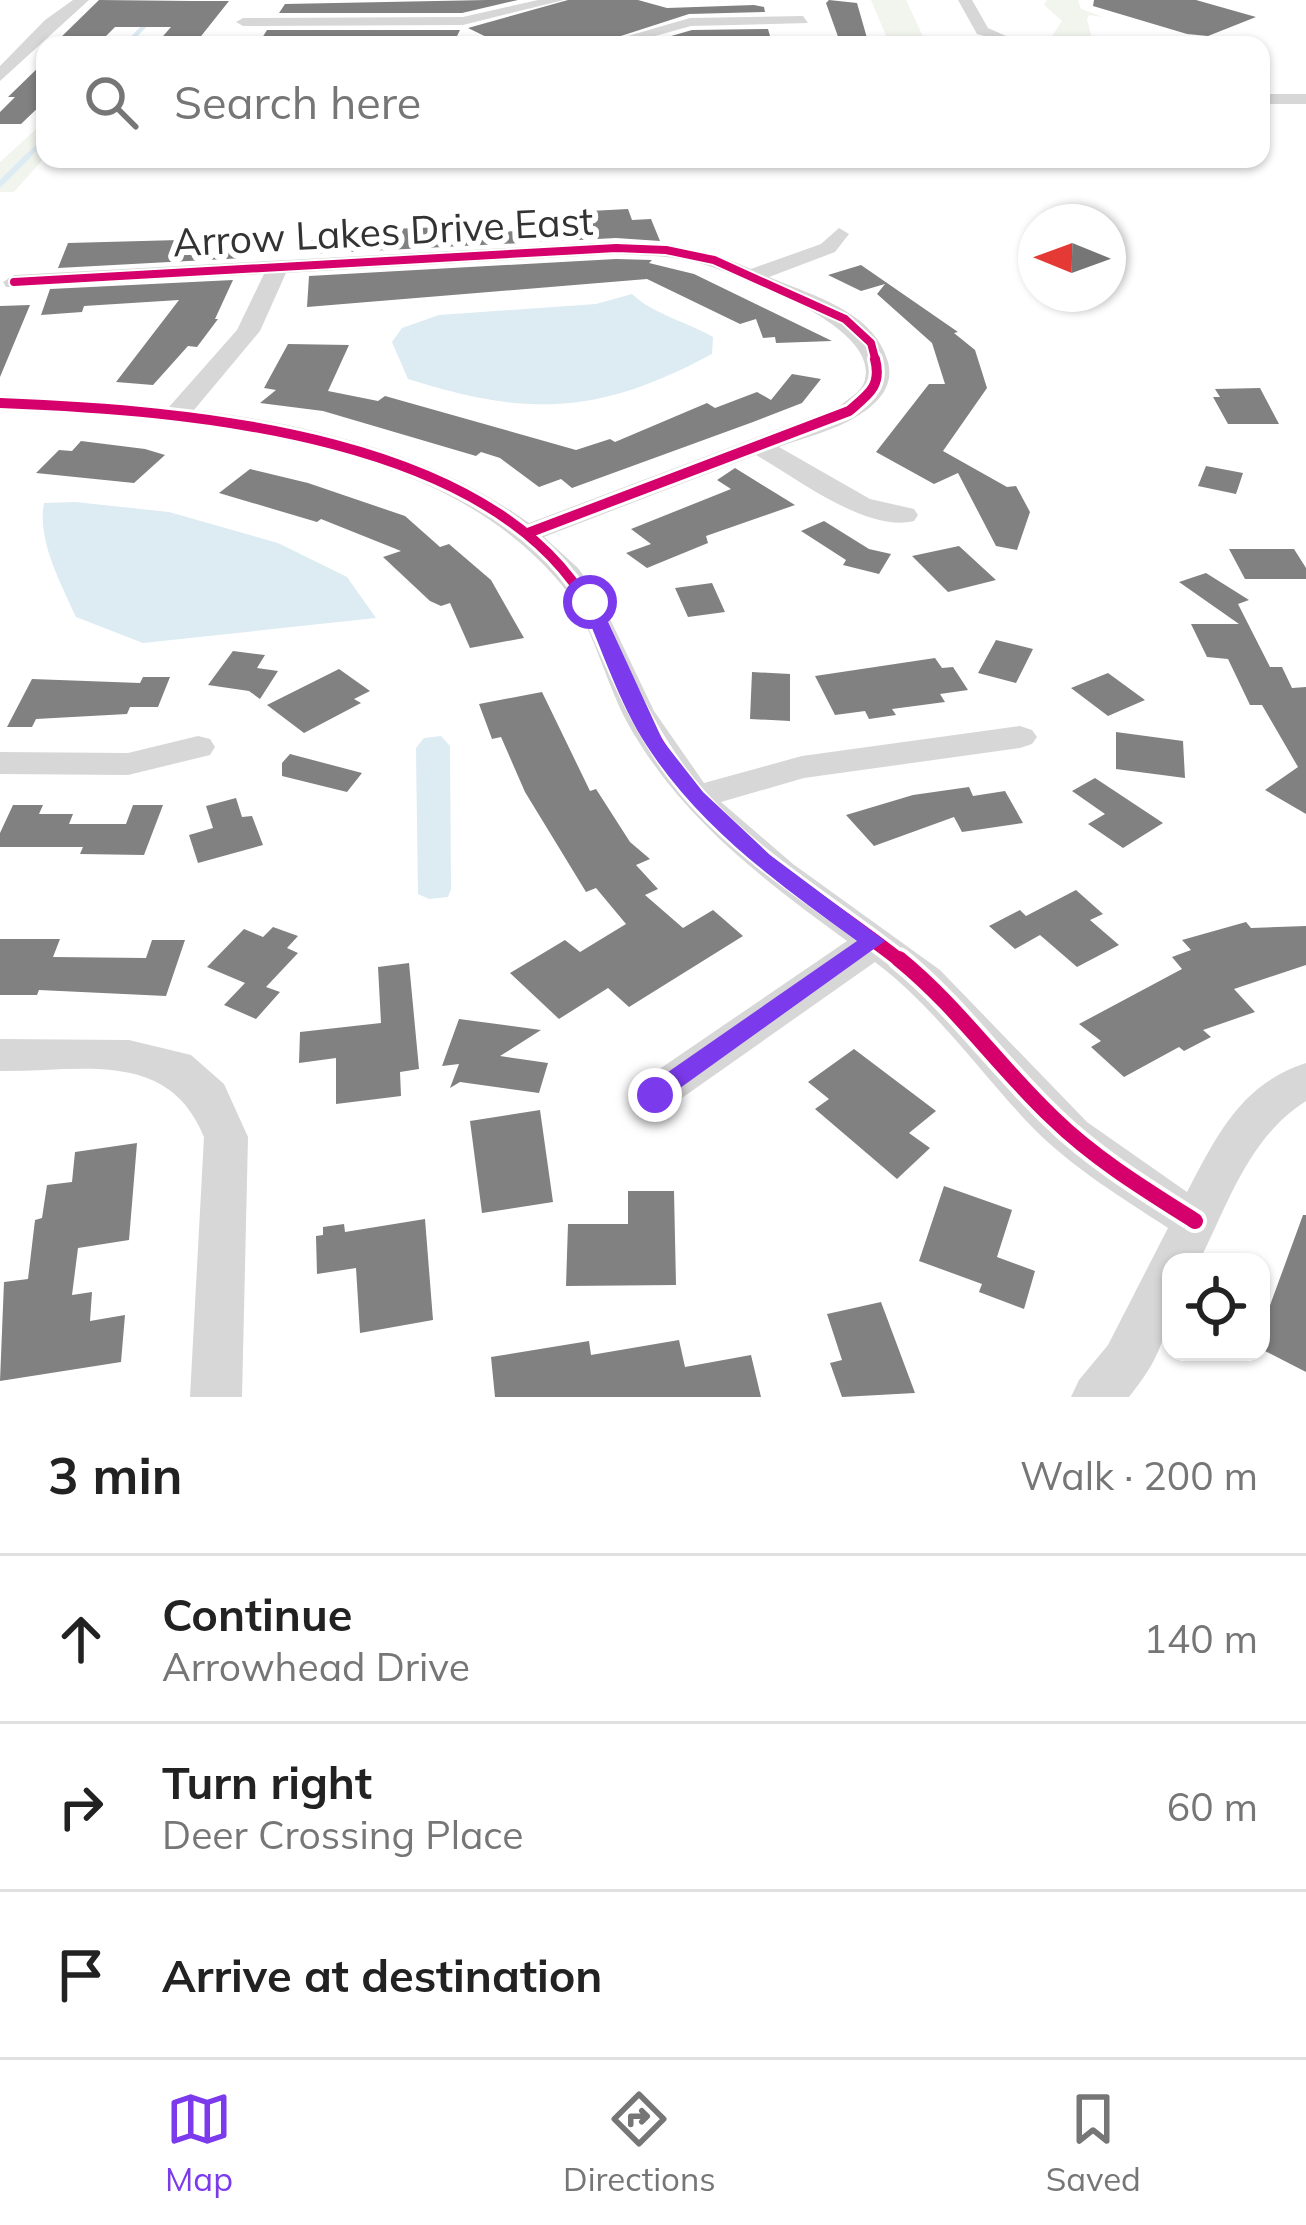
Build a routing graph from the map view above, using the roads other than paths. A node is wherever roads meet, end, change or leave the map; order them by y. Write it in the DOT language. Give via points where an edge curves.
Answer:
graph roads {
  1 [pos="82,0"];
  2 [pos="260,0"];
  3 [pos="557,0"];
  4 [pos="798,0"];
  5 [pos="964,0"];
  6 [pos="38,36"];
  7 [pos="638,36"];
  8 [pos="994,36"];
  9 [pos="36,38"];
  10 [pos="0,76"];
  11 [pos="1270,98"];
  12 [pos="1306,99"];
  13 [pos="839,234"];
  14 [pos="277,267"];
  15 [pos="751,276"];
  16 [pos="14,282"];
  17 [pos="0,403"];
  18 [pos="174,416"];
  19 [pos="761,447"];
  20 [pos="904,515"];
  21 [pos="528,533"];
  22 [pos="1020,737"];
  23 [pos="198,747"];
  24 [pos="0,763"];
  25 [pos="696,797"];
  26 [pos="874,941"];
  27 [pos="0,1055"];
  28 [pos="1306,1080"];
  29 [pos="655,1095"];
  30 [pos="1185,1242"];
  31 [pos="1162,1289"];
  32 [pos="216,1397"];
  33 [pos="1097,1397"];
  1 -- 6 [label="street"];
  2 -- 3 [label="street" via="239,27 450,21"];
  4 -- 7 [label="street" via="804,26 690,22"];
  5 -- 8 [label="street"];
  9 -- 10 [label="street"];
  11 -- 12 [label="street"];
  13 -- 15 [label="street" via="828,248"];
  14 -- 15 [label="street, Arrow Lakes Drive East" via="639,248 691,254"];
  14 -- 16 [label="street, Arrow Lakes Drive East"];
  14 -- 18 [label="street" via="243,343"];
  15 -- 19 [label="street, Arrow Lakes Drive East" via="860,329 878,374 874,389 848,411"];
  17 -- 18 [label="street"];
  18 -- 21 [label="street" via="360,453 437,480"];
  19 -- 20 [label="street" via="861,505"];
  19 -- 21 [label="street"];
  21 -- 25 [label="street" via="590,602 654,742"];
  22 -- 25 [label="street" via="802,767"];
  23 -- 24 [label="street" via="128,764"];
  25 -- 26 [label="street" via="763,861"];
  26 -- 29 [label="street"];
  26 -- 30 [label="street" via="960,1013 1067,1131"];
  27 -- 32 [label="street" via="129,1056 176,1067 209,1096 226,1137"];
  28 -- 30 [label="street" via="1242,1130"];
  31 -- 33 [label="street" via="1126,1362"];
}
